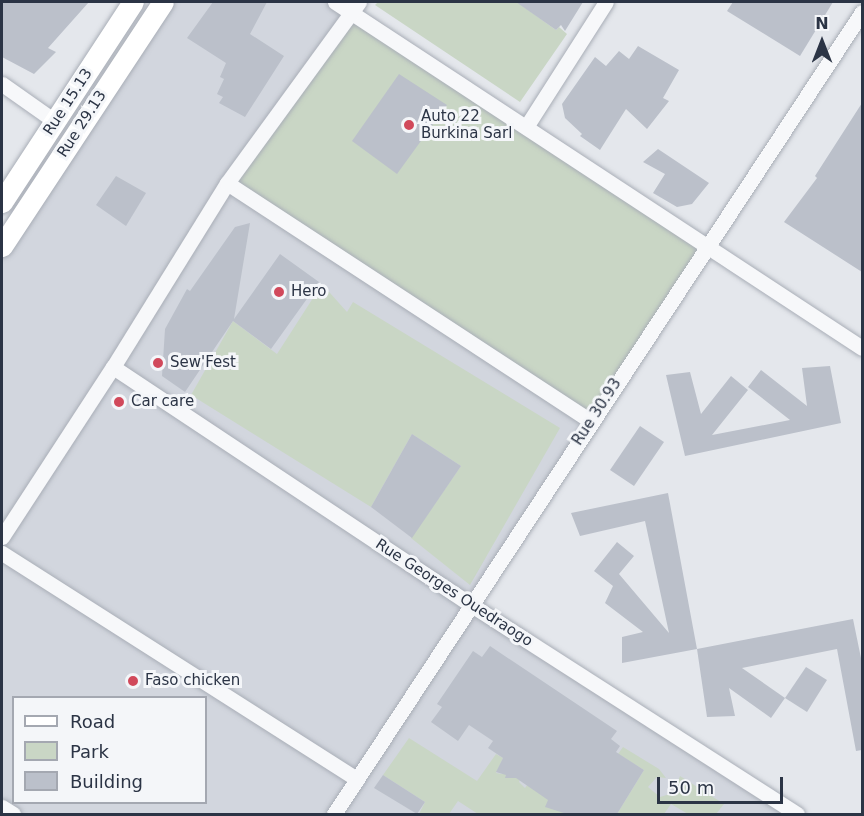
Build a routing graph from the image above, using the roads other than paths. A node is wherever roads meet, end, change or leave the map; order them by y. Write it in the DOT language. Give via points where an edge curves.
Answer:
graph roads {
  1 [pos="133,2"];
  2 [pos="163,2"];
  3 [pos="335,2"];
  4 [pos="606,2"];
  5 [pos="355,7"];
  6 [pos="862,12"];
  7 [pos="2,84"];
  8 [pos="56,122"];
  9 [pos="526,127"];
  10 [pos="227,183"];
  11 [pos="2,202"];
  12 [pos="2,246"];
  13 [pos="708,246"];
  14 [pos="862,348"];
  15 [pos="113,367"];
  16 [pos="591,421"];
  17 [pos="2,537"];
  18 [pos="2,553"];
  19 [pos="472,606"];
  20 [pos="357,779"];
  21 [pos="2,807"];
  22 [pos="13,814"];
  23 [pos="334,814"];
  24 [pos="797,814"];
  1 -- 8 [label="main road, Rue 15.13"];
  2 -- 12 [label="main road, Rue 29.13"];
  3 -- 5 [label="street"];
  4 -- 9 [label="street"];
  5 -- 9 [label="street"];
  5 -- 10 [label="street"];
  6 -- 13 [label="street, Rue 30.93"];
  7 -- 8 [label="street"];
  8 -- 11 [label="main road, Rue 15.13"];
  9 -- 13 [label="street"];
  10 -- 15 [label="street"];
  10 -- 16 [label="street"];
  13 -- 14 [label="street"];
  13 -- 16 [label="street, Rue 30.93"];
  15 -- 17 [label="street"];
  15 -- 19 [label="street, Rue Georges Ouedraogo"];
  16 -- 19 [label="street, Rue 30.93"];
  18 -- 20 [label="street"];
  19 -- 20 [label="street, Rue 30.93"];
  19 -- 24 [label="street, Rue Georges Ouedraogo"];
  20 -- 23 [label="street, Rue 30.93"];
  21 -- 22 [label="street"];
}
